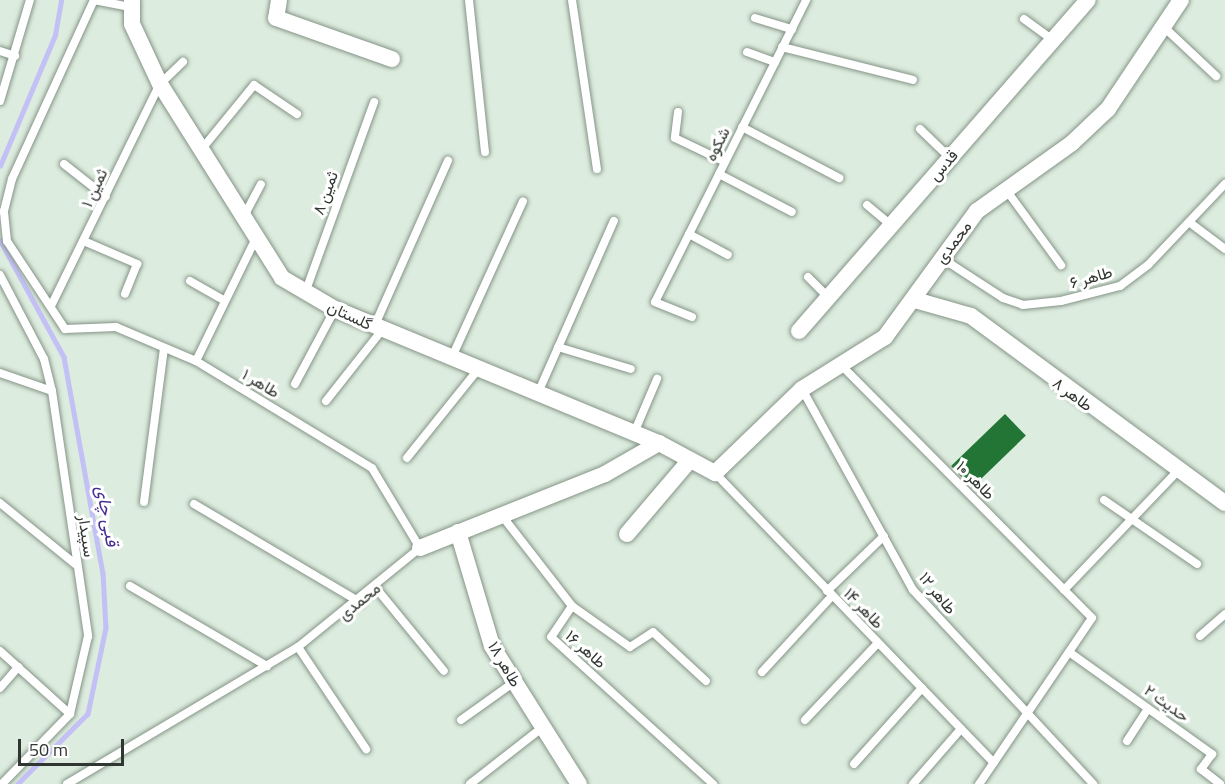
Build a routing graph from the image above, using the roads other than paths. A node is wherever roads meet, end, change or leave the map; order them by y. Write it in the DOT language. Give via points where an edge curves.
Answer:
graph roads {
  1 [pos="30,0"];
  2 [pos="94,0"];
  3 [pos="279,0"];
  4 [pos="469,0"];
  5 [pos="572,0"];
  6 [pos="806,0"];
  7 [pos="1088,0"];
  8 [pos="1181,0"];
  9 [pos="131,3"];
  10 [pos="755,18"];
  11 [pos="1024,19"];
  12 [pos="792,29"];
  13 [pos="1166,29"];
  14 [pos="1053,40"];
  15 [pos="782,47"];
  16 [pos="0,51"];
  17 [pos="747,52"];
  18 [pos="15,56"];
  19 [pos="392,59"];
  20 [pos="183,62"];
  21 [pos="775,62"];
  22 [pos="1216,76"];
  23 [pos="913,80"];
  24 [pos="160,84"];
  25 [pos="0,100"];
  26 [pos="374,102"];
  27 [pos="678,112"];
  28 [pos="297,114"];
  29 [pos="742,127"];
  30 [pos="920,129"];
  31 [pos="200,151"];
  32 [pos="485,152"];
  33 [pos="950,158"];
  34 [pos="448,161"];
  35 [pos="725,162"];
  36 [pos="64,164"];
  37 [pos="597,169"];
  38 [pos="719,174"];
  39 [pos="839,178"];
  40 [pos="261,184"];
  41 [pos="1225,184"];
  42 [pos="1007,191"];
  43 [pos="106,197"];
  44 [pos="523,201"];
  45 [pos="867,205"];
  46 [pos="792,212"];
  47 [pos="243,219"];
  48 [pos="614,221"];
  49 [pos="1189,222"];
  50 [pos="891,225"];
  51 [pos="689,234"];
  52 [pos="255,240"];
  53 [pos="86,242"];
  54 [pos="1225,249"];
  55 [pos="728,255"];
  56 [pos="940,256"];
  57 [pos="1061,265"];
  58 [pos="0,275"];
  59 [pos="808,277"];
  60 [pos="190,281"];
  61 [pos="305,293"];
  62 [pos="125,294"];
  63 [pos="828,297"];
  64 [pos="915,300"];
  65 [pos="225,301"];
  66 [pos="52,304"];
  67 [pos="336,309"];
  68 [pos="692,316"];
  69 [pos="378,328"];
  70 [pos="798,330"];
  71 [pos="558,347"];
  72 [pos="164,348"];
  73 [pos="452,357"];
  74 [pos="196,361"];
  75 [pos="838,363"];
  76 [pos="479,368"];
  77 [pos="631,369"];
  78 [pos="0,373"];
  79 [pos="657,378"];
  80 [pos="295,384"];
  81 [pos="802,389"];
  82 [pos="52,391"];
  83 [pos="538,393"];
  84 [pos="326,401"];
  85 [pos="634,433"];
  86 [pos="659,443"];
  87 [pos="406,458"];
  88 [pos="690,460"];
  89 [pos="1176,472"];
  90 [pos="715,473"];
  91 [pos="1104,500"];
  92 [pos="144,502"];
  93 [pos="0,503"];
  94 [pos="1225,503"];
  95 [pos="194,504"];
  96 [pos="503,517"];
  97 [pos="1132,519"];
  98 [pos="458,532"];
  99 [pos="627,534"];
  100 [pos="884,536"];
  101 [pos="420,548"];
  102 [pos="75,564"];
  103 [pos="1197,564"];
  104 [pos="130,586"];
  105 [pos="376,588"];
  106 [pos="1064,590"];
  107 [pos="830,593"];
  108 [pos="360,602"];
  109 [pos="572,606"];
  110 [pos="1225,614"];
  111 [pos="1200,636"];
  112 [pos="878,643"];
  113 [pos="298,647"];
  114 [pos="0,651"];
  115 [pos="1069,652"];
  116 [pos="267,666"];
  117 [pos="18,667"];
  118 [pos="444,672"];
  119 [pos="762,672"];
  120 [pos="706,681"];
  121 [pos="514,682"];
  122 [pos="0,688"];
  123 [pos="922,688"];
  124 [pos="1148,709"];
  125 [pos="70,714"];
  126 [pos="1025,716"];
  127 [pos="461,720"];
  128 [pos="806,720"];
  129 [pos="543,727"];
  130 [pos="961,729"];
  131 [pos="1126,741"];
  132 [pos="366,749"];
  133 [pos="994,763"];
  134 [pos="854,764"];
  135 [pos="68,783"];
  136 [pos="2,784"];
  137 [pos="470,784"];
  138 [pos="579,784"];
  139 [pos="713,784"];
  140 [pos="913,784"];
  141 [pos="979,784"];
  142 [pos="1093,784"];
  143 [pos="1220,784"];
  1 -- 18 [label="lane"];
  2 -- 9 [label="lane"];
  2 -- 66 [label="lane" via="5,200 7,241"];
  3 -- 19 [label="street" via="276,18"];
  4 -- 32 [label="lane"];
  5 -- 37 [label="lane"];
  6 -- 12 [label="lane, شکوه"];
  7 -- 14 [label="street, قدس"];
  8 -- 13 [label="street, محمدی"];
  9 -- 24 [label="street, گلستان" via="132,24"];
  10 -- 12 [label="lane"];
  11 -- 14 [label="lane"];
  12 -- 15 [label="lane, شکوه"];
  13 -- 22 [label="lane"];
  13 -- 42 [label="street, محمدی" via="1108,109"];
  14 -- 33 [label="street, قدس"];
  15 -- 21 [label="lane, شکوه"];
  15 -- 23 [label="lane"];
  16 -- 18 [label="lane"];
  17 -- 21 [label="lane"];
  18 -- 25 [label="lane"];
  20 -- 24 [label="lane"];
  21 -- 29 [label="lane, شکوه"];
  24 -- 31 [label="street, گلستان"];
  24 -- 43 [label="lane, ثمین ۱"];
  26 -- 61 [label="lane, ثمین ۸"];
  27 -- 35 [label="lane" via="675,138"];
  28 -- 31 [label="lane" via="254,86"];
  29 -- 35 [label="lane, شکوه"];
  29 -- 39 [label="lane"];
  30 -- 33 [label="lane"];
  31 -- 47 [label="street, گلستان"];
  33 -- 50 [label="street, قدس"];
  34 -- 69 [label="lane"];
  35 -- 38 [label="lane, شکوه"];
  36 -- 43 [label="lane"];
  38 -- 46 [label="lane"];
  38 -- 51 [label="lane, شکوه"];
  40 -- 47 [label="lane"];
  41 -- 49 [label="lane, طاهر ۶"];
  42 -- 56 [label="street, محمدی" via="977,211"];
  42 -- 57 [label="lane"];
  43 -- 53 [label="lane, ثمین ۱"];
  44 -- 73 [label="lane"];
  45 -- 50 [label="lane"];
  47 -- 52 [label="street, گلستان"];
  48 -- 71 [label="lane"];
  49 -- 54 [label="lane"];
  49 -- 56 [label="lane, طاهر ۶" via="1120,286 1045,304 1003,298"];
  50 -- 63 [label="street, قدس"];
  51 -- 55 [label="lane"];
  51 -- 68 [label="lane, شکوه" via="655,302"];
  52 -- 61 [label="street, گلستان" via="282,278"];
  52 -- 65 [label="lane"];
  53 -- 62 [label="lane" via="137,264"];
  53 -- 66 [label="lane, ثمین ۱"];
  56 -- 64 [label="street, محمدی"];
  58 -- 82 [label="lane, سپیدار" via="44,359"];
  59 -- 63 [label="lane"];
  60 -- 65 [label="lane"];
  61 -- 67 [label="street, گلستان"];
  63 -- 70 [label="street, قدس"];
  64 -- 75 [label="street, محمدی" via="885,337"];
  64 -- 89 [label="street, طاهر ۸" via="971,316"];
  65 -- 74 [label="lane"];
  66 -- 72 [label="lane, طاهر ۱" via="65,329 116,327"];
  67 -- 69 [label="street, گلستان"];
  67 -- 80 [label="lane"];
  69 -- 73 [label="street, گلستان"];
  69 -- 84 [label="lane"];
  71 -- 77 [label="lane"];
  71 -- 83 [label="lane"];
  72 -- 74 [label="lane, طاهر ۱"];
  72 -- 92 [label="lane"];
  73 -- 76 [label="street, گلستان"];
  74 -- 101 [label="lane, طاهر ۱" via="372,468"];
  75 -- 81 [label="street, محمدی"];
  75 -- 106 [label="lane, طاهر ۱۰"];
  76 -- 83 [label="street, گلستان"];
  76 -- 87 [label="lane"];
  78 -- 82 [label="lane"];
  79 -- 85 [label="lane"];
  81 -- 90 [label="street, محمدی"];
  81 -- 100 [label="lane, طاهر ۱۲"];
  82 -- 102 [label="lane, سپیدار"];
  83 -- 85 [label="street, گلستان"];
  85 -- 86 [label="street, گلستان"];
  86 -- 88 [label="street, گلستان"];
  86 -- 96 [label="street, محمدی" via="605,474"];
  88 -- 90 [label="street, گلستان"];
  88 -- 99 [label="street"];
  89 -- 94 [label="street, طاهر ۸"];
  89 -- 97 [label="lane"];
  90 -- 107 [label="lane, طاهر ۱۴"];
  91 -- 97 [label="lane"];
  93 -- 102 [label="lane"];
  95 -- 108 [label="lane"];
  96 -- 98 [label="street, محمدی"];
  96 -- 109 [label="lane, طاهر ۱۶"];
  97 -- 103 [label="lane"];
  97 -- 106 [label="lane"];
  98 -- 101 [label="street, محمدی"];
  98 -- 121 [label="street, طاهر ۱۸" via="492,646"];
  100 -- 107 [label="lane"];
  100 -- 126 [label="lane, طاهر ۱۲" via="913,590"];
  101 -- 105 [label="lane, محمدی"];
  102 -- 125 [label="lane, سپیدار" via="85,590 88,636"];
  104 -- 116 [label="lane"];
  105 -- 108 [label="lane, محمدی"];
  105 -- 118 [label="lane"];
  106 -- 115 [label="lane, طاهر ۱۰" via="1092,618"];
  107 -- 112 [label="lane, طاهر ۱۴"];
  107 -- 119 [label="lane"];
  108 -- 113 [label="lane, محمدی"];
  109 -- 120 [label="lane" via="630,647 652,632"];
  109 -- 139 [label="lane, طاهر ۱۶" via="551,637"];
  110 -- 111 [label="lane"];
  112 -- 123 [label="lane, طاهر ۱۴"];
  112 -- 128 [label="lane"];
  113 -- 116 [label="lane, محمدی"];
  113 -- 132 [label="lane"];
  114 -- 117 [label="lane"];
  115 -- 124 [label="lane, حدیث ۲"];
  115 -- 126 [label="lane"];
  116 -- 135 [label="lane, محمدی"];
  117 -- 122 [label="lane"];
  117 -- 125 [label="lane"];
  121 -- 127 [label="lane"];
  121 -- 129 [label="street, طاهر ۱۸"];
  123 -- 130 [label="lane, طاهر ۱۴"];
  123 -- 134 [label="lane"];
  124 -- 131 [label="lane"];
  124 -- 143 [label="lane, حدیث ۲" via="1212,754 1201,769"];
  125 -- 136 [label="lane"];
  126 -- 133 [label="lane"];
  126 -- 142 [label="lane, طاهر ۱۲"];
  129 -- 137 [label="lane"];
  129 -- 138 [label="street, طاهر ۱۸"];
  130 -- 133 [label="lane, طاهر ۱۴"];
  130 -- 140 [label="lane"];
  133 -- 141 [label="lane"];
}
